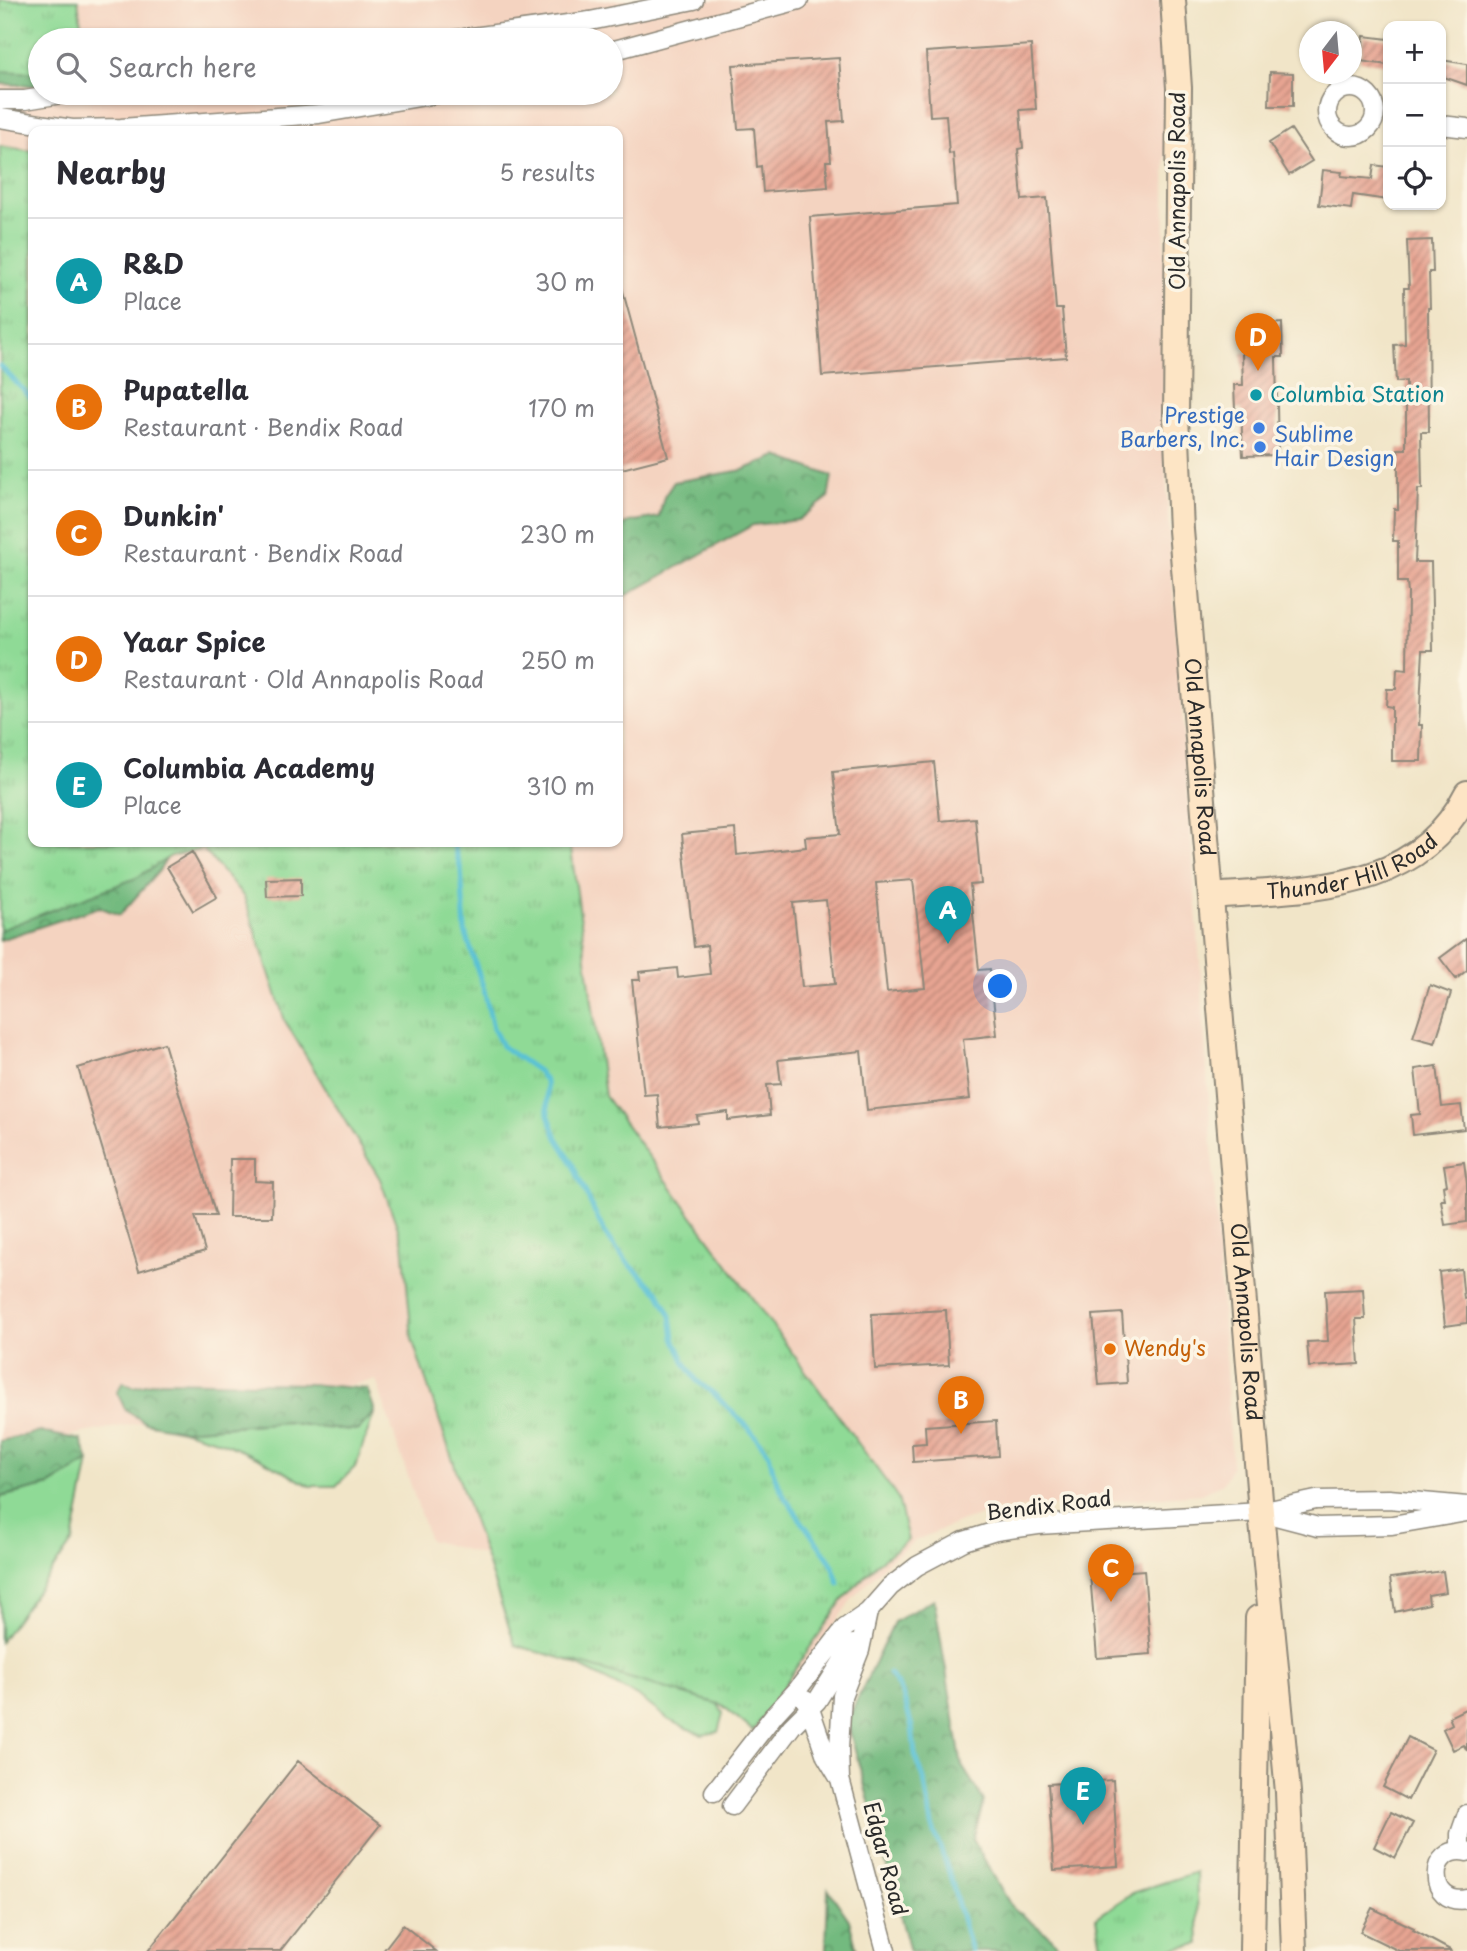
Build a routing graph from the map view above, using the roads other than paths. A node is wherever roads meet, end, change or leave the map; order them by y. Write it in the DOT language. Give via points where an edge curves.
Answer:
graph roads {
  1 [pos="694,0"];
  2 [pos="799,0"];
  3 [pos="1173,0"];
  4 [pos="538,28"];
  5 [pos="623,48"];
  6 [pos="0,100"];
  7 [pos="28,100"];
  8 [pos="372,105"];
  9 [pos="0,118"];
  10 [pos="52,126"];
  11 [pos="149,126"];
  12 [pos="1446,126"];
  13 [pos="1467,128"];
  14 [pos="1467,793"];
  15 [pos="1212,896"];
  16 [pos="1467,1506"];
  17 [pos="1261,1512"];
  18 [pos="1467,1512"];
  19 [pos="868,1612"];
  20 [pos="798,1689"];
  21 [pos="810,1709"];
  22 [pos="840,1780"];
  23 [pos="713,1792"];
  24 [pos="732,1806"];
  25 [pos="1467,1814"];
  26 [pos="1464,1851"];
  27 [pos="1467,1899"];
  28 [pos="886,1951"];
  29 [pos="1252,1951"];
  30 [pos="1294,1951"];
  1 -- 4 [label="street"];
  2 -- 5 [label="street"];
  3 -- 15 [label="main road, Old Annapolis Road" via="1179,101 1178,454"];
  6 -- 7 [label="street"];
  8 -- 11 [label="street" via="319,114"];
  9 -- 10 [label="street"];
  12 -- 13 [label="street"];
  14 -- 15 [label="main road, Thunder Hill Road" via="1433,842 1388,870 1329,886"];
  15 -- 17 [label="main road, Old Annapolis Road"];
  16 -- 17 [label="street" via="1389,1499 1316,1500"];
  17 -- 18 [label="street" via="1318,1527 1392,1525"];
  17 -- 19 [label="street, Bendix Road" via="996,1531 964,1541 918,1566 890,1587"];
  17 -- 29 [label="main road, Old Annapolis Road"];
  17 -- 30 [label="main road, Old Annapolis Road" via="1289,1791"];
  19 -- 20 [label="street, Bendix Road" via="845,1628"];
  19 -- 21 [label="street, Bendix Road" via="858,1636"];
  19 -- 22 [label="street, Edgar Road" via="860,1650 842,1696"];
  20 -- 21 [label="street, Edgar Road"];
  20 -- 23 [label="street, Bendix Road"];
  21 -- 22 [label="street, Edgar Road" via="826,1756"];
  21 -- 24 [label="street, Bendix Road"];
  22 -- 28 [label="street, Edgar Road"];
  25 -- 26 [label="street" via="1461,1834"];
  26 -- 27 [label="street" via="1441,1861 1436,1879 1444,1894"];
}
